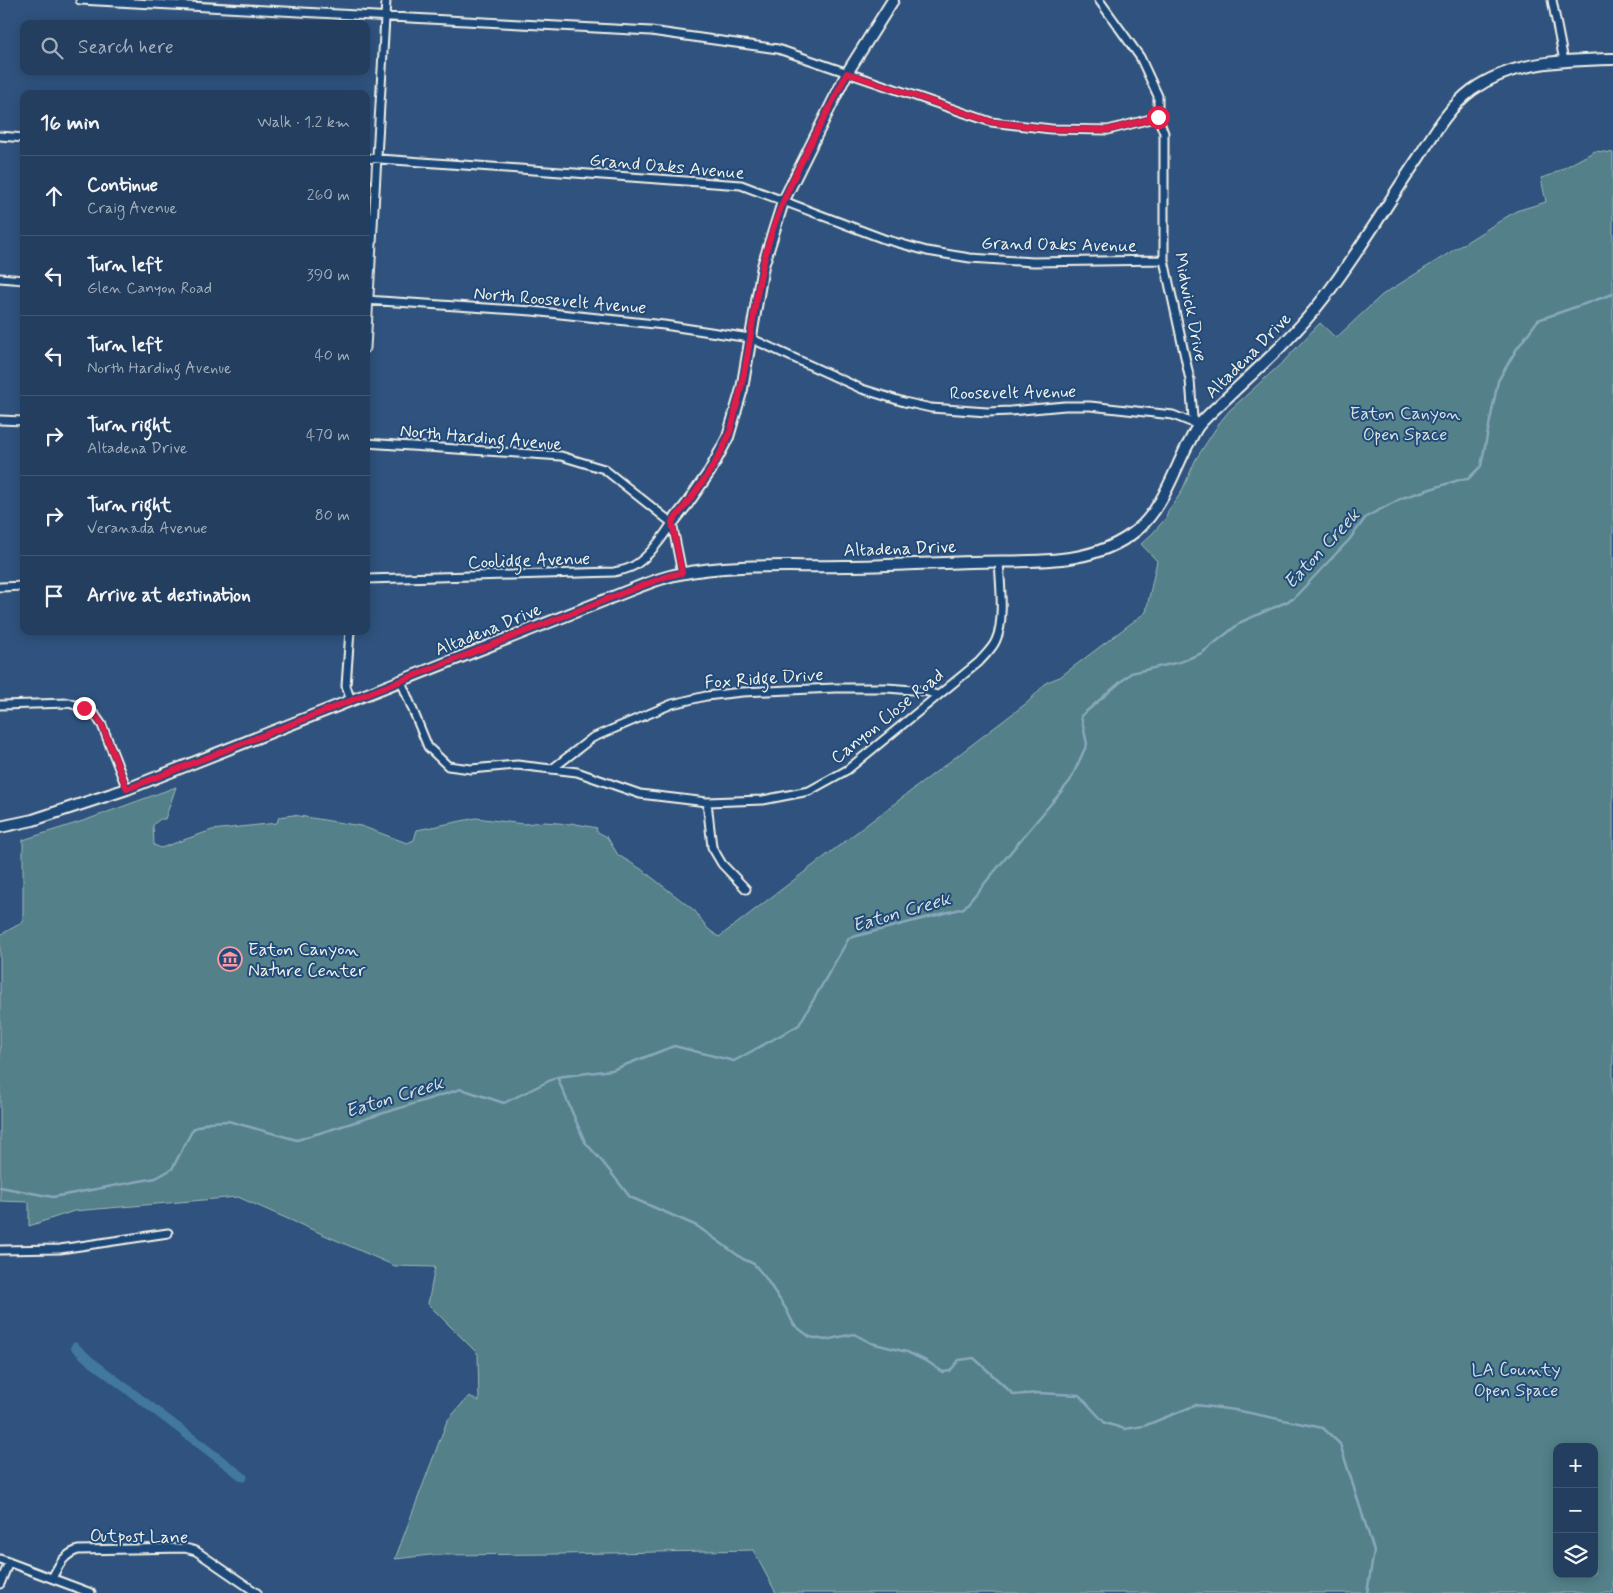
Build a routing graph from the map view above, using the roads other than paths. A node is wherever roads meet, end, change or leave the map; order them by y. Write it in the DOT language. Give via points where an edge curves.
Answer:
graph roads {
  1 [pos="80,0"];
  2 [pos="386,0"];
  3 [pos="893,0"];
  4 [pos="1100,0"];
  5 [pos="1552,0"];
  6 [pos="385,17"];
  7 [pos="1613,59"];
  8 [pos="1564,61"];
  9 [pos="847,73"];
  10 [pos="1158,117"];
  11 [pos="0,136"];
  12 [pos="20,138"];
  13 [pos="370,158"];
  14 [pos="376,158"];
  15 [pos="783,202"];
  16 [pos="1164,260"];
  17 [pos="370,264"];
  18 [pos="0,278"];
  19 [pos="20,280"];
  20 [pos="370,300"];
  21 [pos="750,338"];
  22 [pos="0,420"];
  23 [pos="20,421"];
  24 [pos="1198,425"];
  25 [pos="370,443"];
  26 [pos="672,522"];
  27 [pos="999,561"];
  28 [pos="682,573"];
  29 [pos="370,579"];
  30 [pos="20,586"];
  31 [pos="0,587"];
  32 [pos="350,635"];
  33 [pos="401,682"];
  34 [pos="937,695"];
  35 [pos="351,701"];
  36 [pos="0,705"];
  37 [pos="552,769"];
  38 [pos="127,789"];
  39 [pos="707,802"];
  40 [pos="0,827"];
  41 [pos="746,889"];
  42 [pos="168,1233"];
  43 [pos="0,1250"];
  44 [pos="0,1558"];
  45 [pos="9,1562"];
  46 [pos="52,1578"];
  47 [pos="0,1584"];
  48 [pos="91,1593"];
  49 [pos="257,1593"];
  1 -- 6 [label="street"];
  2 -- 6 [label="street"];
  3 -- 9 [label="main road"];
  4 -- 10 [label="street, Midwick Drive" via="1140,56 1158,96"];
  5 -- 8 [label="street"];
  6 -- 9 [label="street" via="651,31 778,49"];
  6 -- 14 [label="street"];
  7 -- 8 [label="main road, Altadena Drive"];
  8 -- 24 [label="main road, Altadena Drive" via="1504,74 1472,90 1456,104 1324,298 1291,337"];
  9 -- 10 [label="street" via="992,122 1051,129 1108,130"];
  9 -- 15 [label="main road"];
  10 -- 16 [label="street, Midwick Drive" via="1164,133"];
  11 -- 12 [label="street"];
  13 -- 14 [label="street, Grand Oaks Avenue"];
  14 -- 15 [label="street, Grand Oaks Avenue" via="741,185"];
  14 -- 17 [label="street"];
  15 -- 16 [label="street, Grand Oaks Avenue" via="884,239 949,255 1026,262"];
  15 -- 21 [label="main road" via="763,266"];
  16 -- 24 [label="street, Midwick Drive" via="1190,380 1193,418"];
  18 -- 19 [label="street"];
  20 -- 21 [label="street, North Roosevelt Avenue" via="532,311"];
  21 -- 24 [label="street, Roosevelt Avenue" via="862,389 917,405 987,412 1090,406 1173,415"];
  21 -- 26 [label="main road" via="742,389 728,437 710,471"];
  22 -- 23 [label="street"];
  24 -- 27 [label="main road, Altadena Drive" via="1163,496 1137,530 1089,555"];
  25 -- 26 [label="street, North Harding Avenue" via="561,456 604,469"];
  26 -- 28 [label="street"];
  26 -- 29 [label="street, Coolidge Avenue" via="641,561 614,572"];
  27 -- 28 [label="main road, Altadena Drive" via="742,567"];
  27 -- 34 [label="street, Canyon Close Road" via="1000,618 996,640 978,662"];
  28 -- 33 [label="main road, Altadena Drive" via="633,589"];
  30 -- 31 [label="street"];
  32 -- 35 [label="street" via="346,686"];
  33 -- 35 [label="main road, Altadena Drive"];
  33 -- 37 [label="street, Canyon Close Road" via="428,746 448,766 471,769 516,765"];
  34 -- 37 [label="street, Fox Ridge Drive" via="886,688 834,688 706,696 672,704 592,738"];
  34 -- 39 [label="street, Canyon Close Road" via="847,770 809,791 762,800"];
  35 -- 38 [label="main road, Altadena Drive"];
  36 -- 38 [label="street" via="68,703 95,715"];
  37 -- 39 [label="street, Canyon Close Road" via="577,772 640,794"];
  38 -- 40 [label="main road, Altadena Drive" via="33,820"];
  39 -- 41 [label="street" via="712,847 722,864"];
  42 -- 43 [label="street" via="60,1248"];
  44 -- 45 [label="street"];
  45 -- 46 [label="street"];
  45 -- 47 [label="street"];
  46 -- 48 [label="street"];
  46 -- 49 [label="street, Outpost Lane" via="61,1560 78,1550 186,1548 196,1551"];
}
